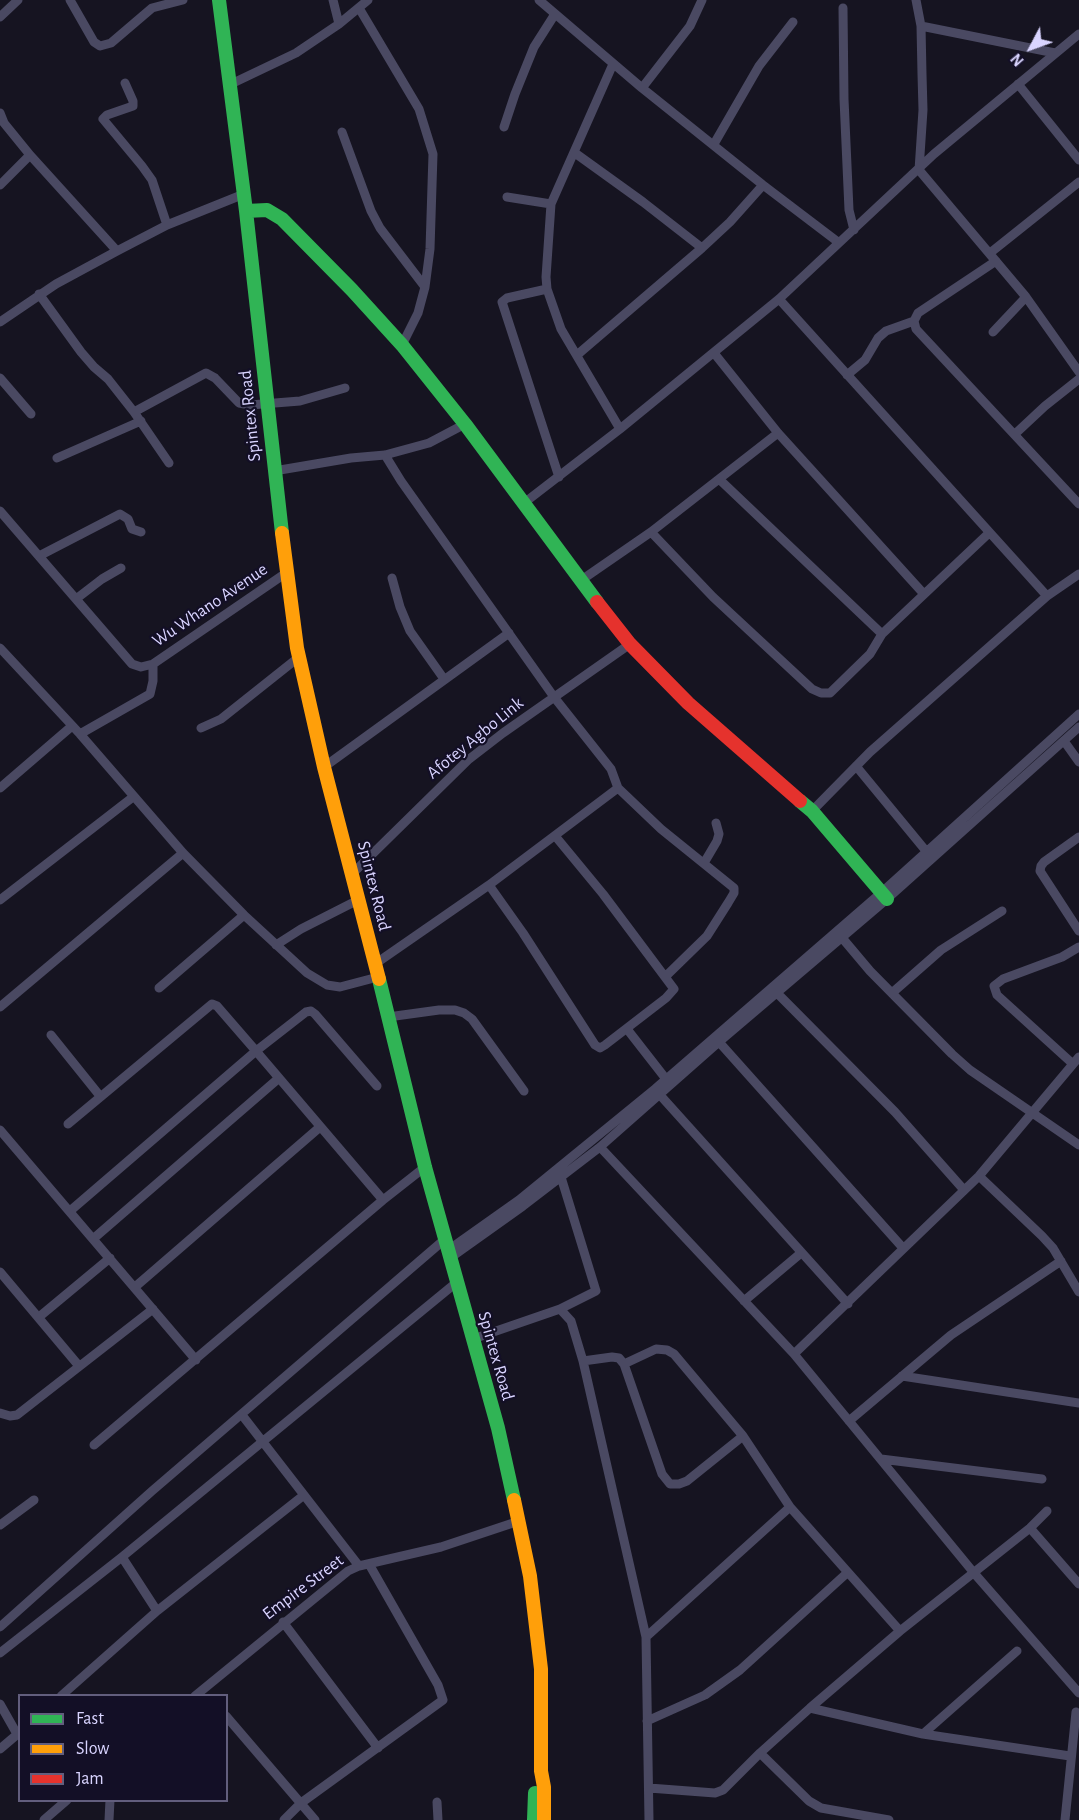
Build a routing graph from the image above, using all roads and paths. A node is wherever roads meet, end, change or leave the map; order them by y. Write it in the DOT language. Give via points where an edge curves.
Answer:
graph roads {
  1 [pos="18,0"];
  2 [pos="70,0"];
  3 [pos="183,0"];
  4 [pos="219,0"];
  5 [pos="333,0"];
  6 [pos="368,0"];
  7 [pos="539,0"];
  8 [pos="702,0"];
  9 [pos="916,0"];
  10 [pos="151,4"];
  11 [pos="359,8"];
  12 [pos="843,8"];
  13 [pos="555,14"];
  14 [pos="0,17"];
  15 [pos="793,22"];
  16 [pos="339,24"];
  17 [pos="921,26"];
  18 [pos="1079,34"];
  19 [pos="1055,53"];
  20 [pos="613,64"];
  21 [pos="125,83"];
  22 [pos="231,84"];
  23 [pos="1018,84"];
  24 [pos="642,88"];
  25 [pos="0,113"];
  26 [pos="504,127"];
  27 [pos="342,132"];
  28 [pos="714,144"];
  29 [pos="575,153"];
  30 [pos="30,155"];
  31 [pos="1079,160"];
  32 [pos="919,170"];
  33 [pos="1079,182"];
  34 [pos="0,185"];
  35 [pos="763,185"];
  36 [pos="244,194"];
  37 [pos="507,197"];
  38 [pos="551,204"];
  39 [pos="246,211"];
  40 [pos="167,225"];
  41 [pos="854,230"];
  42 [pos="838,242"];
  43 [pos="702,248"];
  44 [pos="117,251"];
  45 [pos="993,257"];
  46 [pos="425,287"];
  47 [pos="547,289"];
  48 [pos="39,294"];
  49 [pos="1026,297"];
  50 [pos="779,299"];
  51 [pos="914,321"];
  52 [pos="0,322"];
  53 [pos="993,332"];
  54 [pos="402,345"];
  55 [pos="714,353"];
  56 [pos="577,355"];
  57 [pos="1079,372"];
  58 [pos="847,375"];
  59 [pos="0,378"];
  60 [pos="1079,379"];
  61 [pos="345,388"];
  62 [pos="268,404"];
  63 [pos="134,412"];
  64 [pos="31,414"];
  65 [pos="141,421"];
  66 [pos="465,424"];
  67 [pos="620,429"];
  68 [pos="778,433"];
  69 [pos="1015,434"];
  70 [pos="385,455"];
  71 [pos="57,458"];
  72 [pos="169,463"];
  73 [pos="274,471"];
  74 [pos="559,477"];
  75 [pos="719,479"];
  76 [pos="524,502"];
  77 [pos="1079,504"];
  78 [pos="0,511"];
  79 [pos="141,532"];
  80 [pos="651,532"];
  81 [pos="989,533"];
  82 [pos="39,556"];
  83 [pos="121,568"];
  84 [pos="286,573"];
  85 [pos="1079,574"];
  86 [pos="392,578"];
  87 [pos="579,581"];
  88 [pos="923,593"];
  89 [pos="1047,596"];
  90 [pos="76,599"];
  91 [pos="509,633"];
  92 [pos="882,634"];
  93 [pos="630,645"];
  94 [pos="0,648"];
  95 [pos="299,657"];
  96 [pos="4,661"];
  97 [pos="153,664"];
  98 [pos="444,679"];
  99 [pos="554,697"];
  100 [pos="1079,714"];
  101 [pos="72,726"];
  102 [pos="201,728"];
  103 [pos="1079,728"];
  104 [pos="80,734"];
  105 [pos="1064,741"];
  106 [pos="1079,762"];
  107 [pos="324,766"];
  108 [pos="856,766"];
  109 [pos="0,788"];
  110 [pos="618,788"];
  111 [pos="133,796"];
  112 [pos="812,811"];
  113 [pos="716,823"];
  114 [pos="556,837"];
  115 [pos="1079,837"];
  116 [pos="926,850"];
  117 [pos="183,853"];
  118 [pos="704,863"];
  119 [pos="353,873"];
  120 [pos="489,885"];
  121 [pos="884,896"];
  122 [pos="0,900"];
  123 [pos="360,900"];
  124 [pos="1002,911"];
  125 [pos="244,915"];
  126 [pos="1079,931"];
  127 [pos="839,934"];
  128 [pos="276,945"];
  129 [pos="1079,947"];
  130 [pos="377,971"];
  131 [pos="666,976"];
  132 [pos="159,988"];
  133 [pos="777,993"];
  134 [pos="892,993"];
  135 [pos="0,1006"];
  136 [pos="388,1017"];
  137 [pos="627,1029"];
  138 [pos="51,1035"];
  139 [pos="719,1042"];
  140 [pos="256,1050"];
  141 [pos="1076,1061"];
  142 [pos="279,1078"];
  143 [pos="666,1079"];
  144 [pos="377,1086"];
  145 [pos="524,1091"];
  146 [pos="660,1095"];
  147 [pos="100,1096"];
  148 [pos="1034,1112"];
  149 [pos="68,1124"];
  150 [pos="320,1127"];
  151 [pos="2,1137"];
  152 [pos="1079,1145"];
  153 [pos="600,1147"];
  154 [pos="425,1167"];
  155 [pos="979,1176"];
  156 [pos="561,1177"];
  157 [pos="964,1190"];
  158 [pos="383,1200"];
  159 [pos="70,1211"];
  160 [pos="93,1239"];
  161 [pos="903,1248"];
  162 [pos="447,1249"];
  163 [pos="801,1253"];
  164 [pos="110,1258"];
  165 [pos="1061,1261"];
  166 [pos="0,1272"];
  167 [pos="457,1282"];
  168 [pos="135,1287"];
  169 [pos="1079,1292"];
  170 [pos="744,1300"];
  171 [pos="848,1304"];
  172 [pos="153,1309"];
  173 [pos="560,1309"];
  174 [pos="39,1317"];
  175 [pos="473,1339"];
  176 [pos="794,1354"];
  177 [pos="196,1360"];
  178 [pos="583,1361"];
  179 [pos="624,1364"];
  180 [pos="80,1366"];
  181 [pos="902,1376"];
  182 [pos="1079,1403"];
  183 [pos="0,1413"];
  184 [pos="242,1414"];
  185 [pos="849,1421"];
  186 [pos="743,1436"];
  187 [pos="263,1442"];
  188 [pos="94,1445"];
  189 [pos="881,1459"];
  190 [pos="1042,1479"];
  191 [pos="304,1495"];
  192 [pos="34,1500"];
  193 [pos="790,1507"];
  194 [pos="1047,1511"];
  195 [pos="519,1521"];
  196 [pos="0,1525"];
  197 [pos="1030,1528"];
  198 [pos="122,1557"];
  199 [pos="364,1565"];
  200 [pos="847,1573"];
  201 [pos="974,1573"];
  202 [pos="1079,1584"];
  203 [pos="156,1611"];
  204 [pos="283,1622"];
  205 [pos="0,1627"];
  206 [pos="900,1631"];
  207 [pos="646,1638"];
  208 [pos="1017,1651"];
  209 [pos="0,1653"];
  210 [pos="206,1692"];
  211 [pos="1079,1693"];
  212 [pos="62,1694"];
  213 [pos="0,1704"];
  214 [pos="810,1708"];
  215 [pos="1076,1712"];
  216 [pos="228,1718"];
  217 [pos="647,1721"];
  218 [pos="18,1733"];
  219 [pos="923,1734"];
  220 [pos="378,1748"];
  221 [pos="0,1749"];
  222 [pos="760,1752"];
  223 [pos="1070,1756"];
  224 [pos="541,1771"];
  225 [pos="649,1788"];
  226 [pos="65,1802"];
  227 [pos="110,1802"];
  228 [pos="437,1802"];
  229 [pos="301,1803"];
  230 [pos="44,1820"];
  231 [pos="109,1820"];
  232 [pos="284,1820"];
  233 [pos="315,1820"];
  234 [pos="438,1820"];
  235 [pos="534,1820"];
  236 [pos="544,1820"];
  237 [pos="649,1820"];
  238 [pos="889,1820"];
  239 [pos="1065,1820"];
  1 -- 14 [label="street"];
  2 -- 10 [label="street" via="100,46 111,43"];
  3 -- 10 [label="street"];
  4 -- 22 [label="main road, Spintex Road"];
  5 -- 16 [label="street"];
  6 -- 11 [label="street"];
  7 -- 13 [label="street"];
  8 -- 24 [label="street" via="690,26"];
  9 -- 17 [label="street"];
  11 -- 16 [label="street"];
  11 -- 46 [label="street" via="419,109 433,154"];
  12 -- 41 [label="street" via="844,110 849,210"];
  13 -- 20 [label="street"];
  13 -- 26 [label="street" via="534,47"];
  15 -- 28 [label="street" via="759,66"];
  16 -- 22 [label="street" via="276,64"];
  17 -- 19 [label="street"];
  17 -- 32 [label="street" via="923,110"];
  18 -- 19 [label="street"];
  19 -- 23 [label="street"];
  20 -- 24 [label="street"];
  20 -- 29 [label="street"];
  21 -- 40 [label="street" via="133,106 103,119 152,180"];
  22 -- 36 [label="main road, Spintex Road"];
  23 -- 31 [label="street"];
  23 -- 32 [label="street"];
  24 -- 28 [label="street"];
  25 -- 30 [label="street"];
  27 -- 46 [label="street" via="380,228"];
  28 -- 35 [label="street"];
  29 -- 38 [label="street"];
  29 -- 43 [label="street"];
  30 -- 34 [label="street"];
  30 -- 44 [label="street"];
  32 -- 41 [label="street"];
  32 -- 45 [label="street"];
  33 -- 45 [label="street"];
  35 -- 42 [label="street"];
  35 -- 43 [label="street"];
  36 -- 39 [label="main road, Spintex Road"];
  36 -- 40 [label="street"];
  37 -- 38 [label="street"];
  38 -- 47 [label="street"];
  39 -- 54 [label="main road" via="267,210 282,219"];
  39 -- 62 [label="main road, Spintex Road"];
  40 -- 44 [label="street"];
  41 -- 42 [label="street"];
  42 -- 50 [label="street"];
  43 -- 56 [label="street"];
  44 -- 48 [label="street"];
  45 -- 49 [label="street"];
  45 -- 51 [label="street" via="918,313"];
  46 -- 54 [label="street" via="418,313"];
  47 -- 56 [label="street" via="561,329"];
  47 -- 74 [label="street" via="507,297 502,302"];
  48 -- 52 [label="street"];
  48 -- 63 [label="street" via="81,352"];
  49 -- 53 [label="street"];
  49 -- 57 [label="street"];
  50 -- 55 [label="street"];
  50 -- 58 [label="street"];
  51 -- 58 [label="street" via="886,331 861,364"];
  51 -- 69 [label="street" via="916,328"];
  54 -- 66 [label="main road"];
  55 -- 67 [label="street"];
  55 -- 68 [label="street"];
  56 -- 67 [label="street"];
  58 -- 81 [label="street"];
  59 -- 64 [label="street"];
  60 -- 69 [label="street"];
  61 -- 62 [label="street" via="300,401"];
  62 -- 63 [label="street" via="239,403 206,373"];
  62 -- 73 [label="main road, Spintex Road"];
  63 -- 65 [label="street"];
  65 -- 71 [label="street"];
  65 -- 72 [label="street"];
  66 -- 70 [label="street" via="429,443"];
  66 -- 76 [label="main road"];
  67 -- 74 [label="street"];
  68 -- 75 [label="street"];
  68 -- 88 [label="street"];
  69 -- 77 [label="street"];
  70 -- 73 [label="street"];
  70 -- 91 [label="street"];
  73 -- 84 [label="main road, Spintex Road"];
  74 -- 76 [label="street"];
  75 -- 80 [label="street"];
  75 -- 92 [label="street"];
  76 -- 87 [label="main road"];
  78 -- 82 [label="street"];
  79 -- 82 [label="street" via="132,529 128,519 120,514"];
  80 -- 87 [label="street"];
  80 -- 92 [label="street" via="713,597 814,691 830,693 837,688 870,654"];
  81 -- 88 [label="street"];
  81 -- 89 [label="street"];
  82 -- 90 [label="street"];
  83 -- 90 [label="street"];
  84 -- 95 [label="main road, Spintex Road"];
  84 -- 97 [label="street, Wu Whano Avenue"];
  85 -- 89 [label="street"];
  86 -- 98 [label="street" via="410,631"];
  87 -- 93 [label="main road"];
  88 -- 92 [label="street"];
  89 -- 108 [label="street"];
  90 -- 97 [label="street" via="132,664"];
  91 -- 98 [label="street"];
  91 -- 99 [label="street"];
  93 -- 99 [label="street, Afotey Agbo Link"];
  93 -- 112 [label="main road" via="688,703"];
  94 -- 96 [label="street"];
  95 -- 102 [label="street" via="221,719"];
  95 -- 107 [label="main road, Spintex Road"];
  96 -- 101 [label="street"];
  97 -- 104 [label="street" via="150,694"];
  98 -- 107 [label="street"];
  99 -- 110 [label="street" via="611,769"];
  99 -- 119 [label="street, Afotey Agbo Link" via="468,760"];
  100 -- 116 [label="street"];
  101 -- 104 [label="street"];
  101 -- 109 [label="street"];
  103 -- 105 [label="street"];
  104 -- 111 [label="street"];
  105 -- 106 [label="street"];
  105 -- 121 [label="street"];
  107 -- 119 [label="main road, Spintex Road"];
  108 -- 112 [label="street"];
  108 -- 116 [label="street"];
  110 -- 114 [label="street"];
  110 -- 118 [label="street"];
  111 -- 117 [label="street"];
  111 -- 122 [label="street"];
  112 -- 121 [label="main road"];
  113 -- 118 [label="street" via="719,834"];
  114 -- 120 [label="street"];
  114 -- 131 [label="street"];
  115 -- 126 [label="street" via="1044,862 1040,871"];
  116 -- 121 [label="street"];
  117 -- 125 [label="street"];
  117 -- 135 [label="street"];
  118 -- 131 [label="street" via="731,884 734,893 702,942"];
  119 -- 123 [label="main road, Spintex Road"];
  120 -- 130 [label="street"];
  120 -- 137 [label="street" via="598,1048"];
  121 -- 127 [label="street"];
  123 -- 128 [label="street"];
  123 -- 130 [label="main road, Spintex Road"];
  124 -- 134 [label="street" via="941,950"];
  125 -- 128 [label="street"];
  125 -- 132 [label="street"];
  127 -- 133 [label="street"];
  127 -- 134 [label="street"];
  127 -- 143 [label="street"];
  128 -- 130 [label="street" via="327,985 340,987"];
  129 -- 141 [label="street" via="994,986 997,995"];
  130 -- 136 [label="main road, Spintex Road"];
  131 -- 137 [label="street" via="673,993"];
  133 -- 139 [label="street"];
  133 -- 157 [label="street" via="895,1112"];
  134 -- 148 [label="street" via="970,1070"];
  136 -- 145 [label="street" via="440,1010 464,1013"];
  136 -- 154 [label="main road, Spintex Road"];
  137 -- 143 [label="street"];
  138 -- 147 [label="street"];
  139 -- 146 [label="street"];
  139 -- 161 [label="street"];
  140 -- 142 [label="street"];
  140 -- 144 [label="street" via="311,1011"];
  140 -- 147 [label="street" via="212,1004"];
  140 -- 159 [label="street"];
  141 -- 148 [label="street"];
  142 -- 150 [label="street"];
  142 -- 160 [label="street"];
  143 -- 162 [label="street" via="544,1180"];
  146 -- 153 [label="street"];
  146 -- 163 [label="street"];
  147 -- 149 [label="street"];
  148 -- 152 [label="street"];
  148 -- 155 [label="street"];
  150 -- 158 [label="street"];
  150 -- 168 [label="street"];
  151 -- 159 [label="street"];
  153 -- 156 [label="street"];
  153 -- 170 [label="street"];
  154 -- 158 [label="street"];
  154 -- 162 [label="main road, Spintex Road"];
  155 -- 157 [label="street"];
  155 -- 165 [label="street" via="1042,1236"];
  156 -- 162 [label="street"];
  156 -- 173 [label="street" via="596,1291"];
  157 -- 161 [label="street"];
  158 -- 177 [label="street"];
  159 -- 160 [label="street"];
  160 -- 164 [label="street"];
  161 -- 171 [label="street"];
  162 -- 167 [label="main road, Spintex Road"];
  162 -- 184 [label="street"];
  163 -- 170 [label="street"];
  163 -- 171 [label="street"];
  164 -- 168 [label="street"];
  164 -- 174 [label="street"];
  165 -- 169 [label="street"];
  165 -- 181 [label="street" via="951,1335"];
  166 -- 174 [label="street"];
  167 -- 175 [label="main road, Spintex Road"];
  167 -- 187 [label="street"];
  168 -- 172 [label="street"];
  170 -- 176 [label="street"];
  171 -- 176 [label="street"];
  172 -- 177 [label="street"];
  172 -- 180 [label="street"];
  173 -- 175 [label="street"];
  173 -- 178 [label="street" via="571,1321"];
  174 -- 180 [label="street"];
  175 -- 195 [label="main road, Spintex Road"];
  176 -- 185 [label="street"];
  177 -- 188 [label="street"];
  178 -- 179 [label="street" via="619,1358"];
  178 -- 207 [label="street"];
  179 -- 186 [label="street" via="656,1349 674,1354"];
  179 -- 186 [label="street" via="662,1474 670,1484 687,1481"];
  180 -- 183 [label="street" via="17,1415"];
  181 -- 182 [label="street"];
  181 -- 185 [label="street"];
  184 -- 187 [label="street"];
  184 -- 205 [label="street"];
  185 -- 189 [label="street"];
  186 -- 193 [label="street"];
  187 -- 191 [label="street"];
  187 -- 198 [label="street"];
  189 -- 190 [label="street"];
  189 -- 201 [label="street"];
  191 -- 199 [label="street"];
  191 -- 203 [label="street"];
  192 -- 196 [label="street"];
  193 -- 200 [label="street"];
  193 -- 207 [label="street"];
  194 -- 197 [label="street"];
  195 -- 199 [label="street, Empire Street" via="441,1547"];
  195 -- 224 [label="main road, Spintex Road" via="541,1669"];
  197 -- 201 [label="street"];
  197 -- 202 [label="street"];
  198 -- 203 [label="street"];
  198 -- 209 [label="street"];
  199 -- 204 [label="street, Empire Street" via="348,1571"];
  199 -- 220 [label="street" via="438,1684 443,1700"];
  200 -- 206 [label="street"];
  200 -- 217 [label="street" via="740,1670 705,1695"];
  201 -- 206 [label="street"];
  201 -- 211 [label="street"];
  203 -- 212 [label="street"];
  204 -- 210 [label="street, Empire Street"];
  204 -- 220 [label="street"];
  206 -- 214 [label="street"];
  207 -- 217 [label="street"];
  208 -- 219 [label="street"];
  213 -- 218 [label="street"];
  214 -- 219 [label="street"];
  214 -- 222 [label="street"];
  215 -- 223 [label="street"];
  216 -- 229 [label="street"];
  217 -- 225 [label="street"];
  218 -- 221 [label="street"];
  219 -- 223 [label="street"];
  220 -- 229 [label="street"];
  222 -- 225 [label="street" via="719,1792"];
  222 -- 238 [label="street" via="821,1808"];
  223 -- 239 [label="street"];
  224 -- 235 [label="main road, Spintex Road" via="536,1784"];
  224 -- 236 [label="main road, Spintex Road"];
  225 -- 237 [label="street"];
  226 -- 230 [label="street"];
  227 -- 231 [label="street"];
  228 -- 234 [label="street"];
  229 -- 232 [label="street"];
  229 -- 233 [label="street"];
}
